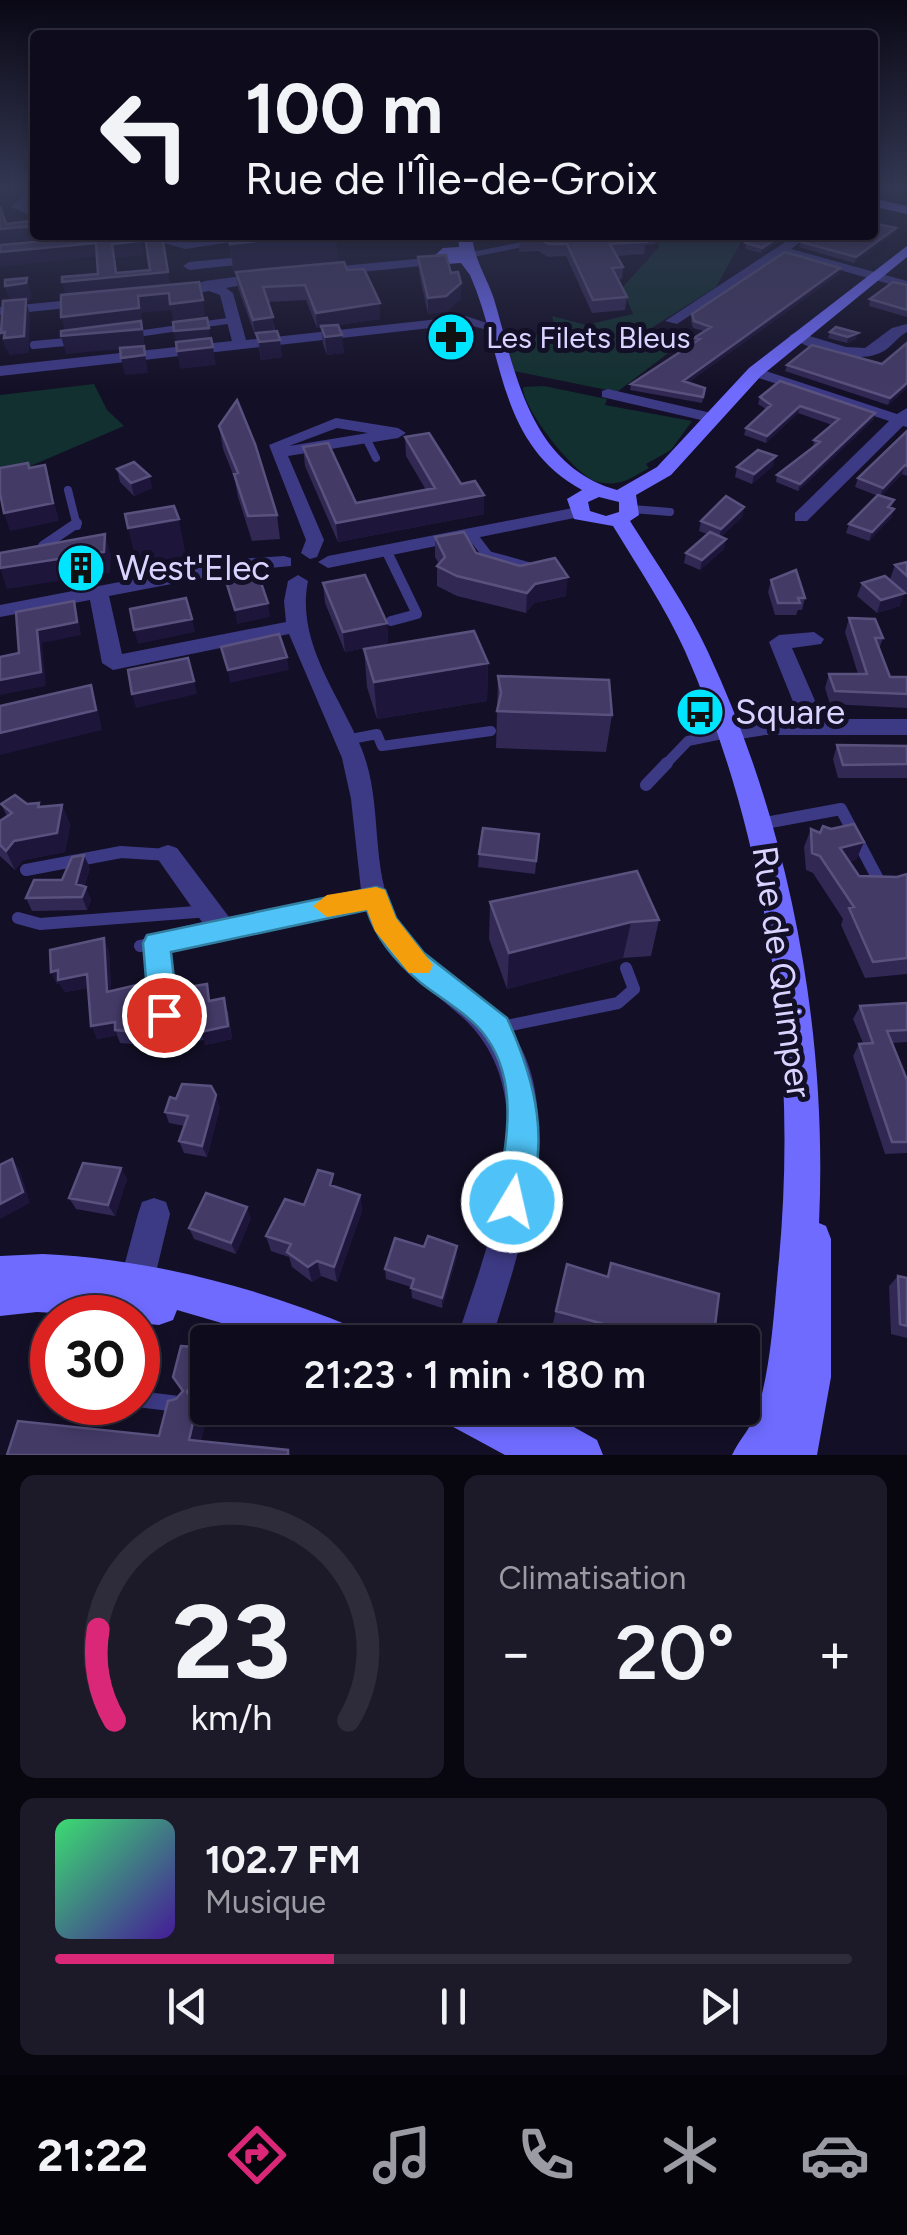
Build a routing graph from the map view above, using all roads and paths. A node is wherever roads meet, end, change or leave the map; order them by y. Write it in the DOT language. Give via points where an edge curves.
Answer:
graph roads {
  1 [pos="187,256"];
  2 [pos="349,256"];
  3 [pos="435,256"];
  4 [pos="460,256"];
  5 [pos="461,256"];
  6 [pos="773,256"];
  7 [pos="803,256"];
  8 [pos="899,256"];
  9 [pos="280,257"];
  10 [pos="404,263"];
  11 [pos="189,266"];
  12 [pos="298,274"];
  13 [pos="872,275"];
  14 [pos="278,276"];
  15 [pos="907,285"];
  16 [pos="213,287"];
  17 [pos="147,296"];
  18 [pos="114,300"];
  19 [pos="0,311"];
  20 [pos="234,320"];
  21 [pos="672,321"];
  22 [pos="445,322"];
  23 [pos="485,322"];
  24 [pos="907,328"];
  25 [pos="150,333"];
  26 [pos="122,336"];
  27 [pos="796,336"];
  28 [pos="88,340"];
  29 [pos="34,345"];
  30 [pos="240,345"];
  31 [pos="153,354"];
  32 [pos="0,371"];
  33 [pos="755,372"];
  34 [pos="608,394"];
  35 [pos="714,418"];
  36 [pos="905,418"];
  37 [pos="366,438"];
  38 [pos="278,453"];
  39 [pos="376,458"];
  40 [pos="68,490"];
  41 [pos="586,499"];
  42 [pos="625,508"];
  43 [pos="670,512"];
  44 [pos="802,517"];
  45 [pos="472,535"];
  46 [pos="34,549"];
  47 [pos="387,552"];
  48 [pos="319,558"];
  49 [pos="284,562"];
  50 [pos="528,567"];
  51 [pos="298,582"];
  52 [pos="98,592"];
  53 [pos="0,612"];
  54 [pos="390,622"];
  55 [pos="296,626"];
  56 [pos="814,639"];
  57 [pos="816,727"];
  58 [pos="907,727"];
  59 [pos="492,731"];
  60 [pos="727,733"];
  61 [pos="346,740"];
  62 [pos="646,785"];
  63 [pos="760,824"];
  64 [pos="168,855"];
  65 [pos="26,870"];
  66 [pos="878,880"];
  67 [pos="376,898"];
  68 [pos="18,918"];
  69 [pos="216,920"];
  70 [pos="148,944"];
  71 [pos="626,968"];
  72 [pos="497,1028"];
  73 [pos="166,1045"];
  74 [pos="154,1214"];
  75 [pos="803,1216"];
  76 [pos="0,1276"];
  77 [pos="134,1293"];
  78 [pos="124,1295"];
  79 [pos="0,1296"];
  80 [pos="30,1300"];
  81 [pos="248,1325"];
  82 [pos="479,1325"];
  83 [pos="160,1402"];
  84 [pos="181,1404"];
  85 [pos="491,1425"];
  86 [pos="530,1425"];
  87 [pos="548,1455"];
  88 [pos="582,1455"];
  89 [pos="753,1455"];
  90 [pos="796,1455"];
  1 -- 11 [label="street"];
  2 -- 10 [label="street"];
  3 -- 10 [label="street"];
  4 -- 23 [label="main road"];
  5 -- 23 [label="main road" via="480,278"];
  6 -- 21 [label="street"];
  7 -- 13 [label="street"];
  8 -- 13 [label="main road"];
  9 -- 11 [label="street"];
  10 -- 12 [label="street"];
  11 -- 16 [label="street" via="192,282"];
  13 -- 15 [label="street"];
  13 -- 27 [label="main road"];
  14 -- 16 [label="street"];
  16 -- 17 [label="street"];
  16 -- 20 [label="street" via="226,293"];
  18 -- 19 [label="street"];
  20 -- 25 [label="lane"];
  20 -- 30 [label="street"];
  22 -- 23 [label="street"];
  22 -- 23 [label="street"];
  22 -- 30 [label="street"];
  23 -- 41 [label="main road" via="516,422"];
  24 -- 27 [label="street" via="874,350 849,352"];
  25 -- 26 [label="lane"];
  25 -- 31 [label="lane"];
  27 -- 33 [label="main road"];
  28 -- 29 [label="lane"];
  30 -- 31 [label="street"];
  31 -- 32 [label="street"];
  33 -- 35 [label="main road"];
  33 -- 36 [label="street"];
  34 -- 35 [label="street"];
  35 -- 42 [label="main road"];
  36 -- 44 [label="street"];
  37 -- 38 [label="street"];
  37 -- 38 [label="street" via="398,432 336,423 277,445"];
  37 -- 39 [label="lane"];
  38 -- 48 [label="street"];
  40 -- 46 [label="lane" via="78,525"];
  41 -- 42 [label="main road"];
  41 -- 42 [label="main road" via="597,522"];
  41 -- 45 [label="street"];
  42 -- 43 [label="lane"];
  42 -- 60 [label="main road, Rue de Quimper" via="705,670"];
  45 -- 47 [label="street"];
  45 -- 50 [label="lane" via="488,556"];
  47 -- 48 [label="street"];
  47 -- 54 [label="lane" via="418,614"];
  48 -- 49 [label="street"];
  48 -- 51 [label="street" via="328,570"];
  49 -- 51 [label="street" via="282,572"];
  49 -- 52 [label="street"];
  51 -- 55 [label="street" via="291,598"];
  52 -- 53 [label="street"];
  52 -- 55 [label="street" via="113,664"];
  55 -- 61 [label="street"];
  56 -- 57 [label="street" via="779,642"];
  57 -- 58 [label="street"];
  57 -- 60 [label="street"];
  59 -- 61 [label="lane" via="382,746 377,734"];
  60 -- 62 [label="lane" via="688,742"];
  60 -- 63 [label="main road, Rue de Quimper"];
  61 -- 67 [label="street" via="364,796"];
  63 -- 66 [label="lane" via="841,808"];
  63 -- 75 [label="main road, Rue de Quimper" via="799,1049"];
  64 -- 65 [label="lane" via="126,852"];
  64 -- 69 [label="street"];
  67 -- 69 [label="street"];
  67 -- 72 [label="street" via="384,923 414,961"];
  68 -- 69 [label="lane" via="40,924"];
  69 -- 70 [label="street"];
  70 -- 73 [label="lane"];
  71 -- 72 [label="lane" via="634,988 618,1004"];
  72 -- 82 [label="street" via="517,1074 524,1123 512,1202"];
  74 -- 77 [label="street"];
  75 -- 89 [label="main road, Rue de Quimper" via="779,1408"];
  75 -- 90 [label="main road, Rue de Quimper" via="814,1243 815,1313"];
  76 -- 77 [label="main road" via="73,1274"];
  77 -- 78 [label="main road"];
  77 -- 81 [label="main road"];
  79 -- 80 [label="main road"];
  83 -- 84 [label="lane"];
  85 -- 87 [label="main road"];
  86 -- 88 [label="main road"];
}
